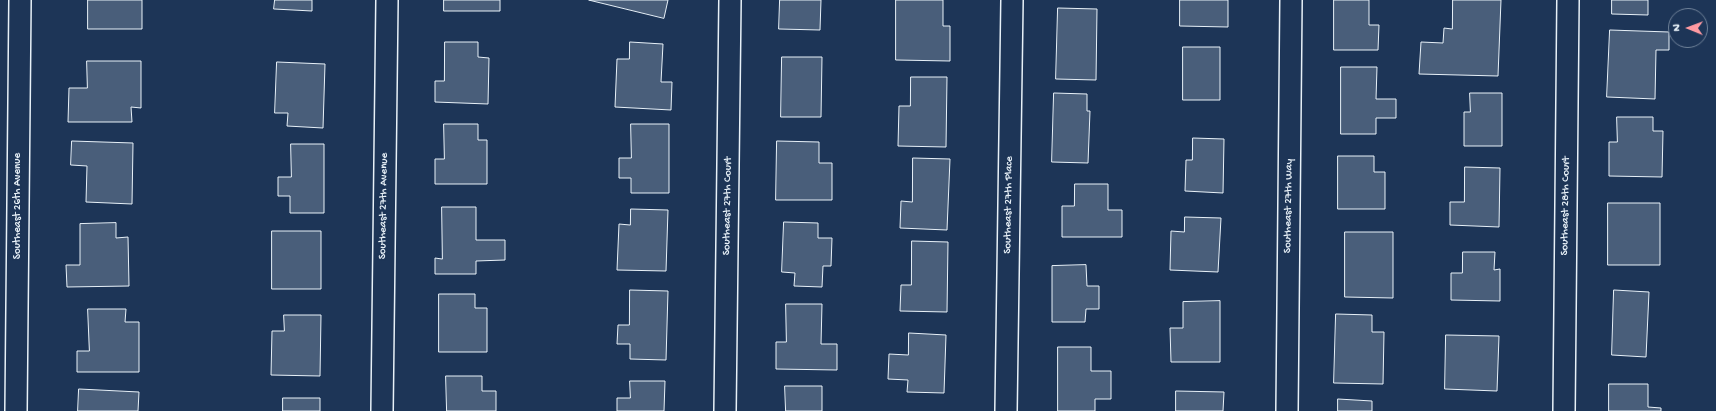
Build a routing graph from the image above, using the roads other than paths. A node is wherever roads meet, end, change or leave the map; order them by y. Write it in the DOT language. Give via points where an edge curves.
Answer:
graph roads {
  1 [pos="20,0"];
  2 [pos="387,0"];
  3 [pos="730,0"];
  4 [pos="1012,0"];
  5 [pos="1291,0"];
  6 [pos="1568,0"];
  7 [pos="16,411"];
  8 [pos="382,411"];
  9 [pos="725,411"];
  10 [pos="1006,411"];
  11 [pos="1287,411"];
  12 [pos="1564,411"];
  1 -- 7 [label="street, Southeast 26th Avenue"];
  2 -- 8 [label="street, Southeast 27th Avenue"];
  3 -- 9 [label="street, Southeast 27th Court"];
  4 -- 10 [label="street, Southeast 27th Place"];
  5 -- 11 [label="street, Southeast 27th Way"];
  6 -- 12 [label="street, Southeast 28th Court"];
}
